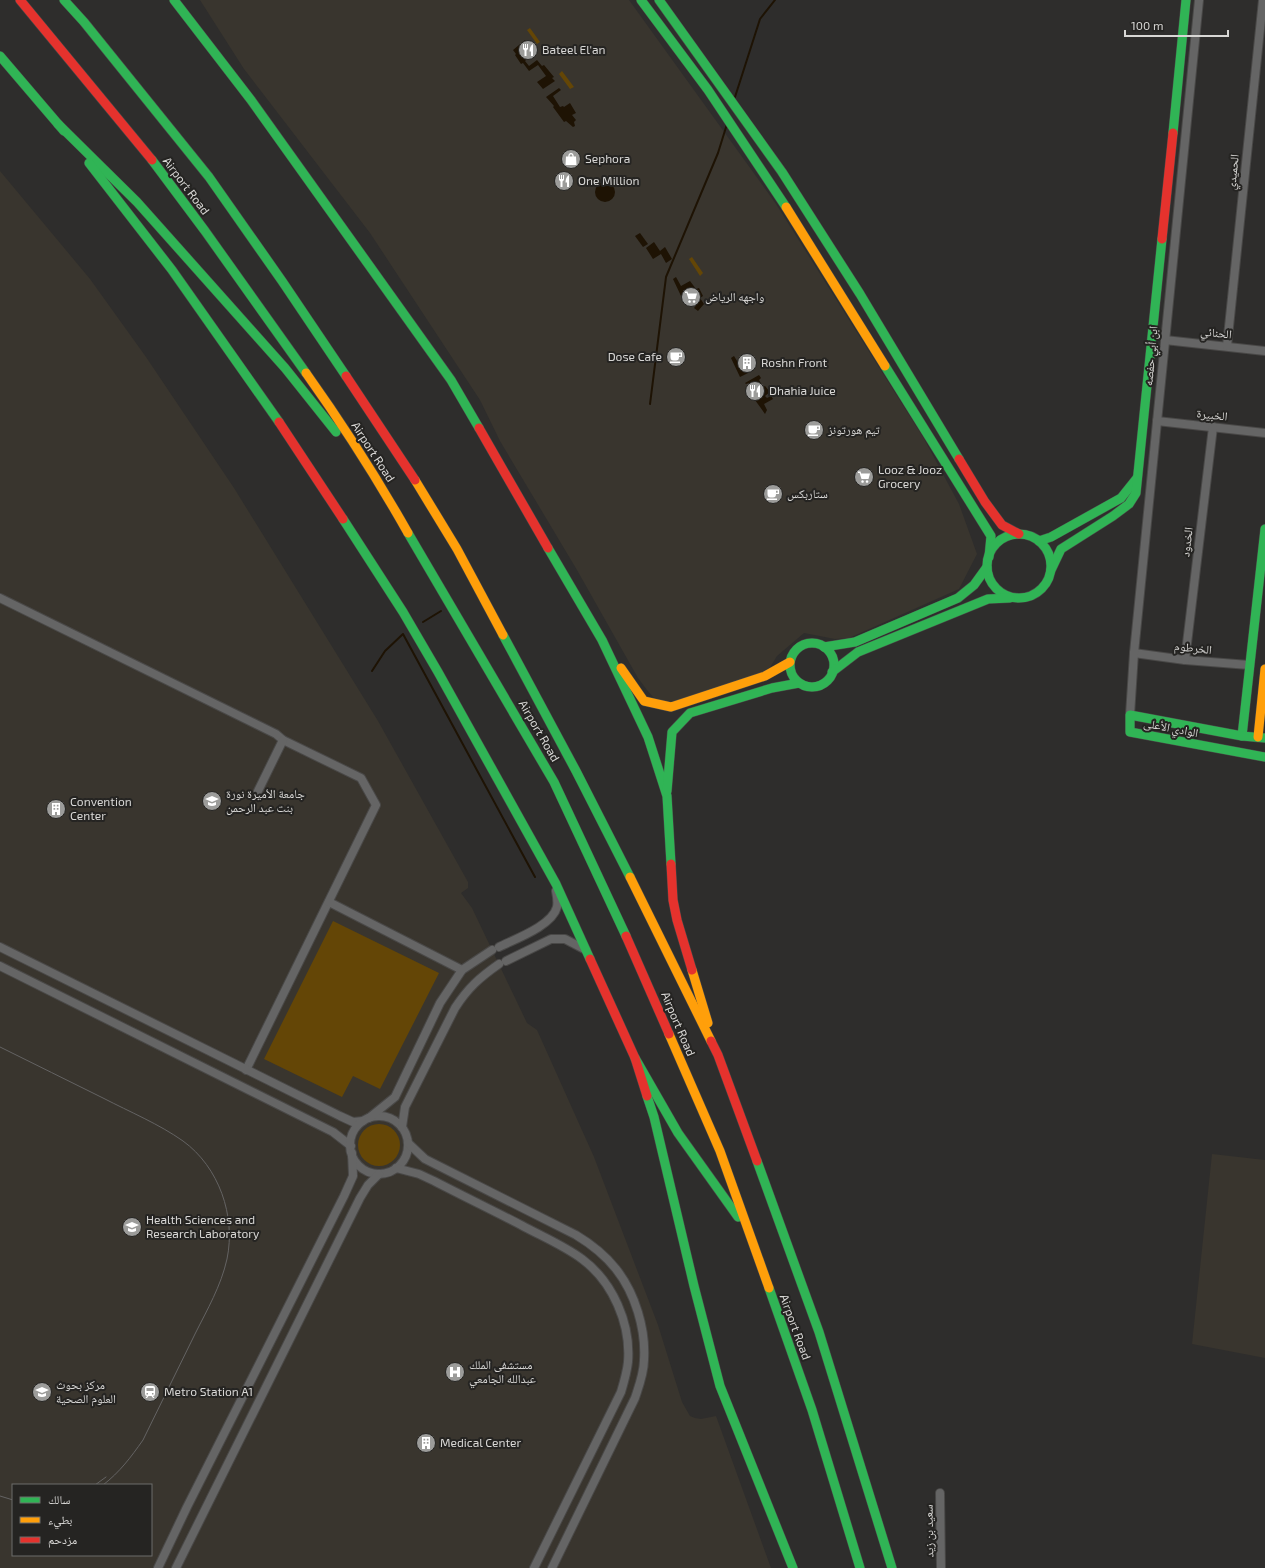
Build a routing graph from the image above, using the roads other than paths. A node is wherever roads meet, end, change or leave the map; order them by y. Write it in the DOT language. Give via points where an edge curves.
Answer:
graph roads {
  1 [pos="20,0"];
  2 [pos="64,0"];
  3 [pos="174,0"];
  4 [pos="641,0"];
  5 [pos="659,0"];
  6 [pos="1186,0"];
  7 [pos="1200,0"];
  8 [pos="1263,0"];
  9 [pos="0,56"];
  10 [pos="58,124"];
  11 [pos="1165,340"];
  12 [pos="1227,346"];
  13 [pos="1265,351"];
  14 [pos="1157,421"];
  15 [pos="1213,427"];
  16 [pos="1265,433"];
  17 [pos="1138,477"];
  18 [pos="389,500"];
  19 [pos="1265,529"];
  20 [pos="1019,534"];
  21 [pos="1039,541"];
  22 [pos="989,557"];
  23 [pos="987,568"];
  24 [pos="1051,570"];
  25 [pos="0,598"];
  26 [pos="1012,598"];
  27 [pos="602,640"];
  28 [pos="824,647"];
  29 [pos="1134,653"];
  30 [pos="1185,660"];
  31 [pos="790,662"];
  32 [pos="1249,665"];
  33 [pos="1265,670"];
  34 [pos="832,672"];
  35 [pos="799,683"];
  36 [pos="1130,715"];
  37 [pos="1242,736"];
  38 [pos="1261,738"];
  39 [pos="283,740"];
  40 [pos="1265,757"];
  41 [pos="576,771"];
  42 [pos="560,779"];
  43 [pos="258,791"];
  44 [pos="667,796"];
  45 [pos="556,884"];
  46 [pos="329,902"];
  47 [pos="0,947"];
  48 [pos="586,950"];
  49 [pos="0,966"];
  50 [pos="462,970"];
  51 [pos="718,1055"];
  52 [pos="635,1058"];
  53 [pos="246,1070"];
  54 [pos="366,1120"];
  55 [pos="402,1127"];
  56 [pos="408,1144"];
  57 [pos="351,1150"];
  58 [pos="396,1168"];
  59 [pos="379,1174"];
  60 [pos="747,1230"];
  61 [pos="940,1493"];
  62 [pos="158,1568"];
  63 [pos="176,1568"];
  64 [pos="534,1568"];
  65 [pos="552,1568"];
  66 [pos="793,1568"];
  67 [pos="860,1568"];
  68 [pos="892,1568"];
  69 [pos="941,1568"];
  1 -- 18 [label="main road, Airport Road" via="143,148 205,231 325,400"];
  2 -- 41 [label="main road, Airport Road" via="208,177 396,450 457,549"];
  3 -- 27 [label="main road" via="251,100 451,380"];
  4 -- 22 [label="main road" via="675,43 811,245 991,536"];
  5 -- 20 [label="main road" via="782,172 985,502 1002,525"];
  6 -- 17 [label="main road"];
  7 -- 11 [label="street, ابن أبي حفصه"];
  8 -- 12 [label="street, الحميدي"];
  9 -- 10 [label="main road"];
  10 -- 18 [label="main road" via="137,202 285,368"];
  10 -- 45 [label="main road" via="172,270 302,455 438,672"];
  11 -- 12 [label="street, الحنائي"];
  11 -- 14 [label="street, ابن أبي حفصه"];
  12 -- 13 [label="street, الحنائي"];
  14 -- 15 [label="street, الخبيرة"];
  14 -- 29 [label="street, ابن أبي حفصه"];
  15 -- 16 [label="street, الخبيرة"];
  15 -- 30 [label="street, الخدود"];
  17 -- 21 [label="main road" via="1121,498 1051,537"];
  17 -- 24 [label="main road" via="1136,493 1129,504 1061,549"];
  18 -- 42 [label="main road, Airport Road"];
  19 -- 32 [label="main road"];
  20 -- 21 [label="main road"];
  20 -- 22 [label="main road" via="1000,541"];
  21 -- 24 [label="main road" via="1051,559"];
  22 -- 23 [label="main road"];
  23 -- 26 [label="main road" via="989,578 995,587"];
  23 -- 28 [label="main road" via="974,585 958,598 855,642"];
  24 -- 26 [label="main road" via="1042,589 1034,595"];
  25 -- 39 [label="street" via="276,734"];
  26 -- 34 [label="main road" via="988,599 858,652"];
  27 -- 31 [label="main road" via="644,701 671,707 765,676"];
  27 -- 44 [label="main road" via="648,737"];
  28 -- 31 [label="main road" via="814,643 800,646"];
  28 -- 34 [label="main road" via="832,655"];
  29 -- 30 [label="street, الخرطوم"];
  29 -- 36 [label="street, ابن أبي حفصه"];
  30 -- 32 [label="street, الخرطوم"];
  31 -- 35 [label="main road" via="791,672"];
  32 -- 37 [label="main road"];
  33 -- 38 [label="main road"];
  34 -- 35 [label="main road" via="820,686"];
  35 -- 44 [label="main road" via="772,688 690,713 672,732"];
  36 -- 37 [label="main road, الوادي الأعلى"];
  36 -- 40 [label="main road, الوادي الأعلى" via="1130,732"];
  37 -- 38 [label="main road, الوادي الأعلى"];
  39 -- 43 [label="street"];
  39 -- 46 [label="street" via="361,778 376,805"];
  41 -- 42 [label="main road"];
  41 -- 51 [label="main road, Airport Road"];
  42 -- 60 [label="main road, Airport Road" via="720,1151"];
  44 -- 51 [label="main road" via="673,900"];
  45 -- 48 [label="main road"];
  45 -- 50 [label="street" via="558,906 552,916 540,926 495,948"];
  46 -- 50 [label="street"];
  46 -- 53 [label="street"];
  47 -- 53 [label="street"];
  48 -- 52 [label="main road"];
  48 -- 55 [label="street" via="565,939 551,939 502,962 479,977 455,1008 405,1107"];
  49 -- 57 [label="street" via="332,1132"];
  50 -- 54 [label="street" via="440,1003 395,1097"];
  51 -- 68 [label="main road, Airport Road" via="819,1332"];
  52 -- 60 [label="main road" via="678,1133"];
  52 -- 66 [label="main road" via="654,1117 720,1386"];
  53 -- 54 [label="street" via="353,1122"];
  54 -- 55 [label="street" via="378,1116 387,1117"];
  54 -- 57 [label="street" via="356,1128 352,1136"];
  55 -- 56 [label="street"];
  56 -- 58 [label="street" via="403,1162"];
  56 -- 65 [label="street" via="425,1159 591,1245 616,1269 627,1286 639,1316 644,1361 635,1398"];
  57 -- 59 [label="street" via="362,1168"];
  57 -- 62 [label="street" via="353,1176 344,1196"];
  58 -- 59 [label="street"];
  58 -- 64 [label="street" via="434,1181 568,1249 596,1272 614,1296 620,1310 628,1350 628,1363 621,1392"];
  59 -- 63 [label="street" via="360,1198"];
  60 -- 67 [label="main road, Airport Road" via="812,1410"];
  61 -- 69 [label="street, سعيد بن زيد"];
}
